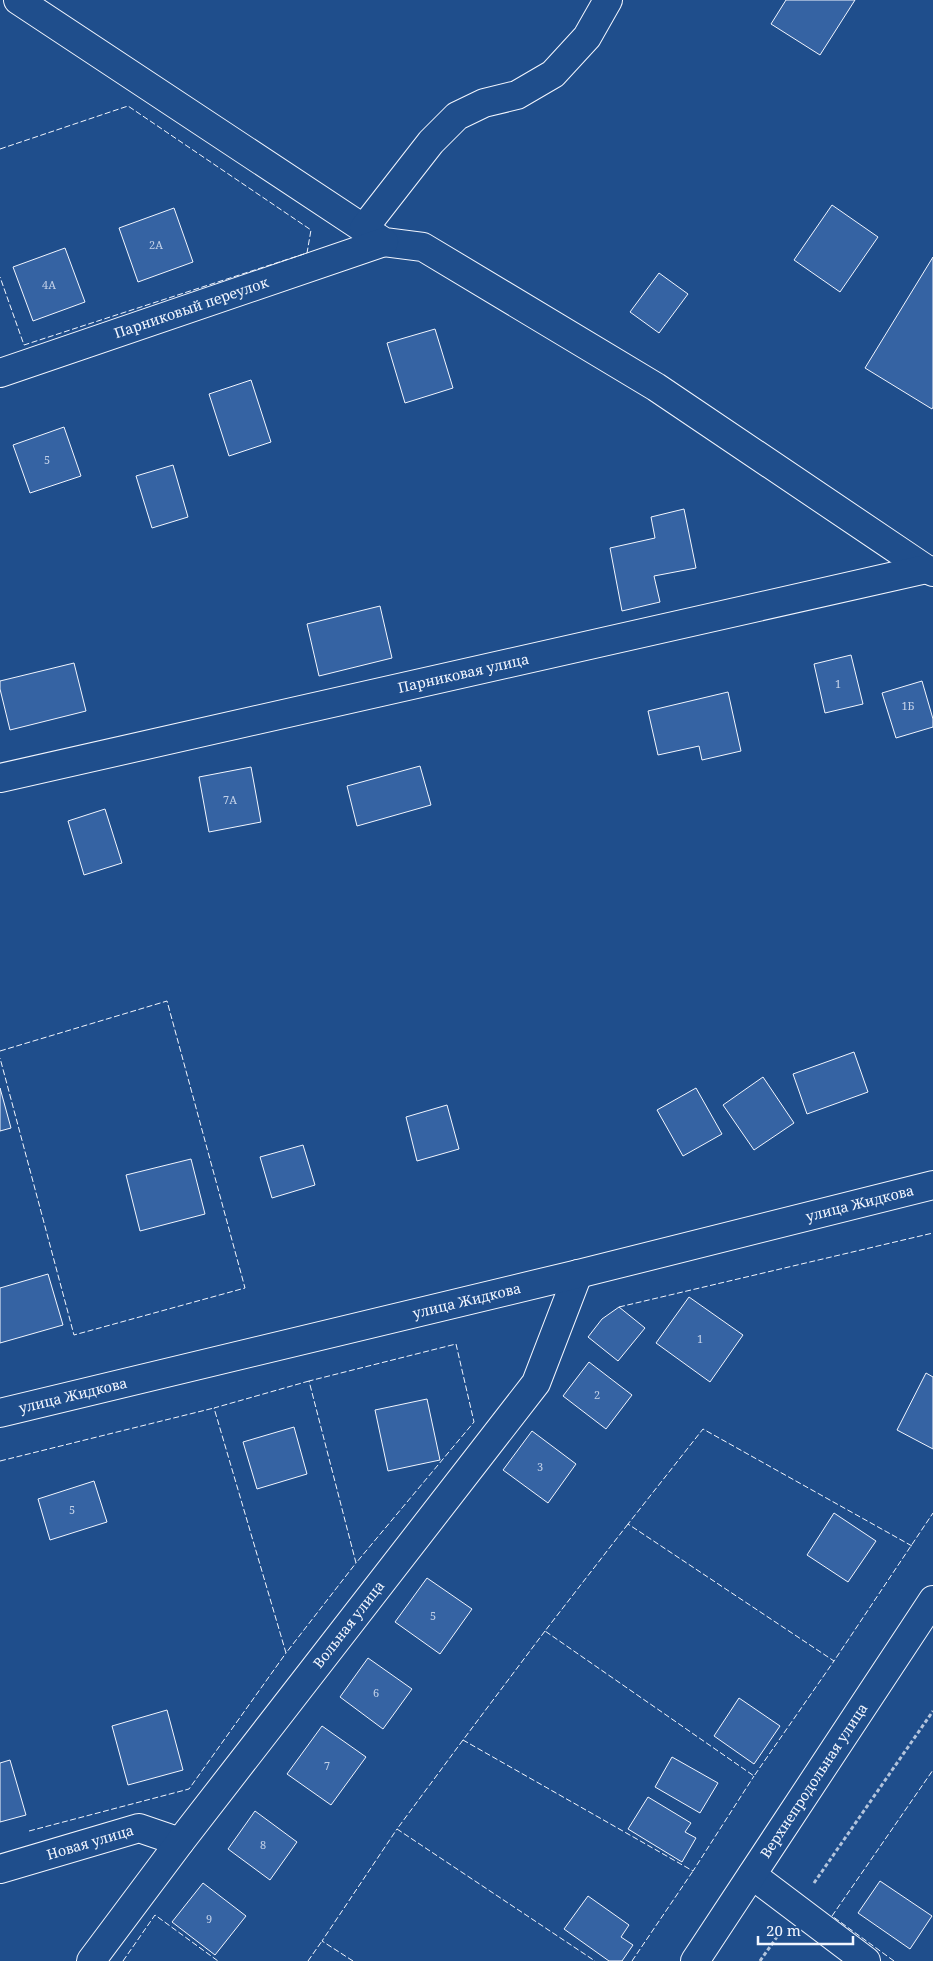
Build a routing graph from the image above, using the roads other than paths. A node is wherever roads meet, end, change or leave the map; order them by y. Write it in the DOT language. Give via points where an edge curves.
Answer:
graph roads {
  1 [pos="18,0"];
  2 [pos="608,0"];
  3 [pos="374,235"];
  4 [pos="0,373"];
  5 [pos="930,571"];
  6 [pos="0,778"];
  7 [pos="933,1185"];
  8 [pos="578,1274"];
  9 [pos="0,1413"];
  10 [pos="933,1600"];
  11 [pos="180,1842"];
  12 [pos="0,1868"];
  13 [pos="752,1875"];
  14 [pos="91,1961"];
  15 [pos="696,1961"];
  16 [pos="866,1961"];
  1 -- 3 [label="street"];
  2 -- 3 [label="street" via="587,37 553,74 518,95 484,103 457,116 431,142"];
  3 -- 4 [label="street, Парниковый переулок"];
  3 -- 5 [label="street" via="423,247 656,387"];
  5 -- 6 [label="street, Парниковая улица"];
  7 -- 8 [label="street, улица Жидкова"];
  8 -- 9 [label="street, улица Жидкова"];
  8 -- 11 [label="street, Вольная улица" via="536,1383"];
  10 -- 13 [label="street, Верхнепродольная улица"];
  11 -- 12 [label="street, Новая улица" via="140,1828"];
  11 -- 14 [label="street, Вольная улица"];
  13 -- 15 [label="street, Верхнепродольная улица"];
  13 -- 16 [label="street"];
}
